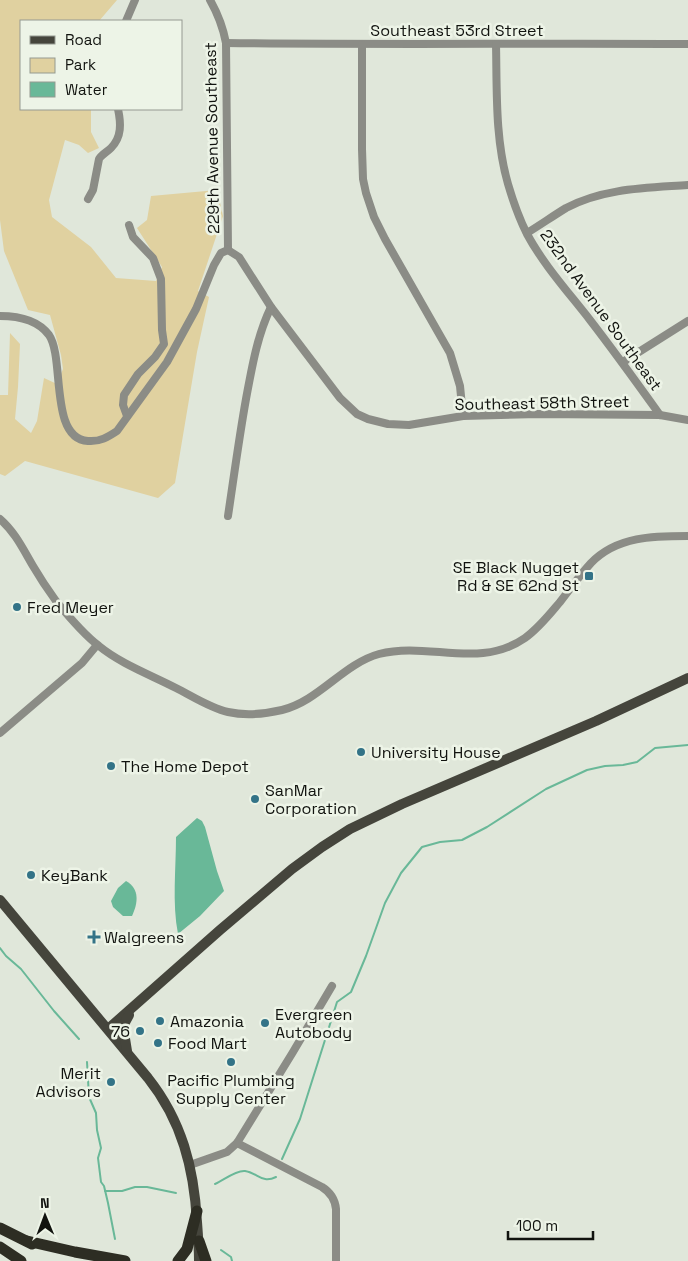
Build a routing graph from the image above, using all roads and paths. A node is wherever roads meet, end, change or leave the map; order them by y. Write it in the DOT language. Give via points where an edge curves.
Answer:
graph roads {
  1 [pos="135,0"];
  2 [pos="210,0"];
  3 [pos="126,20"];
  4 [pos="226,43"];
  5 [pos="496,44"];
  6 [pos="688,44"];
  7 [pos="362,45"];
  8 [pos="118,110"];
  9 [pos="688,185"];
  10 [pos="88,199"];
  11 [pos="129,225"];
  12 [pos="527,234"];
  13 [pos="228,250"];
  14 [pos="272,307"];
  15 [pos="0,316"];
  16 [pos="688,321"];
  17 [pos="623,362"];
  18 [pos="660,415"];
  19 [pos="127,416"];
  20 [pos="463,416"];
  21 [pos="688,420"];
  22 [pos="228,516"];
  23 [pos="0,519"];
  24 [pos="688,536"];
  25 [pos="97,645"];
  26 [pos="688,678"];
  27 [pos="0,733"];
  28 [pos="0,900"];
  29 [pos="332,986"];
  30 [pos="138,1002"];
  31 [pos="108,1030"];
  32 [pos="127,1052"];
  33 [pos="237,1143"];
  34 [pos="190,1165"];
  35 [pos="197,1211"];
  36 [pos="0,1228"];
  37 [pos="27,1241"];
  38 [pos="199,1241"];
  39 [pos="0,1246"];
  40 [pos="21,1261"];
  41 [pos="90,1261"];
  42 [pos="125,1261"];
  43 [pos="178,1261"];
  44 [pos="199,1261"];
  45 [pos="206,1261"];
  46 [pos="336,1261"];
  1 -- 3 [label="street"];
  2 -- 4 [label="street, 229th Avenue Southeast"];
  4 -- 7 [label="street, Southeast 53rd Street"];
  4 -- 13 [label="street, 229th Avenue Southeast"];
  5 -- 6 [label="street, Southeast 53rd Street"];
  5 -- 7 [label="street, Southeast 53rd Street"];
  5 -- 12 [label="street, 232nd Avenue Southeast" via="497,112 503,163 513,201"];
  7 -- 20 [label="street" via="362,149 366,193 385,239 450,353 460,386"];
  8 -- 10 [label="street" via="119,136 99,159"];
  9 -- 12 [label="street" via="608,193 567,208"];
  11 -- 19 [label="street" via="133,236 152,258 161,279 164,344 124,395"];
  12 -- 17 [label="street, 232nd Avenue Southeast"];
  13 -- 14 [label="street" via="239,258"];
  13 -- 19 [label="street" via="214,265 196,309 167,362"];
  14 -- 20 [label="street, Southeast 58th Street" via="340,398 357,414 388,424 409,425"];
  14 -- 22 [label="street" via="254,358"];
  15 -- 19 [label="street" via="27,320 48,335 55,353 62,412 70,430 78,438 85,441 105,439 117,431"];
  16 -- 17 [label="street"];
  17 -- 18 [label="street, 232nd Avenue Southeast"];
  18 -- 20 [label="street, Southeast 58th Street"];
  18 -- 21 [label="street, Southeast 58th Street"];
  23 -- 25 [label="street" via="16,537 57,602"];
  24 -- 25 [label="street" via="647,537 606,551 591,563 542,623 511,646 477,654 410,651 375,655 308,698 282,710 256,714 217,709"];
  25 -- 27 [label="street" via="82,663"];
  26 -- 30 [label="main road" via="350,828 292,869"];
  28 -- 31 [label="main road"];
  29 -- 33 [label="street"];
  30 -- 31 [label="main road"];
  30 -- 32 [label="main road" via="123,1026"];
  31 -- 32 [label="main road"];
  32 -- 34 [label="main road" via="166,1104"];
  33 -- 34 [label="street" via="222,1154"];
  33 -- 46 [label="street" via="330,1193 336,1206"];
  34 -- 35 [label="main road"];
  35 -- 38 [label="main road"];
  35 -- 43 [label="highway" via="187,1248"];
  36 -- 37 [label="highway"];
  37 -- 41 [label="highway" via="48,1252"];
  37 -- 42 [label="highway"];
  38 -- 44 [label="main road"];
  38 -- 45 [label="highway"];
  39 -- 40 [label="highway"];
}
